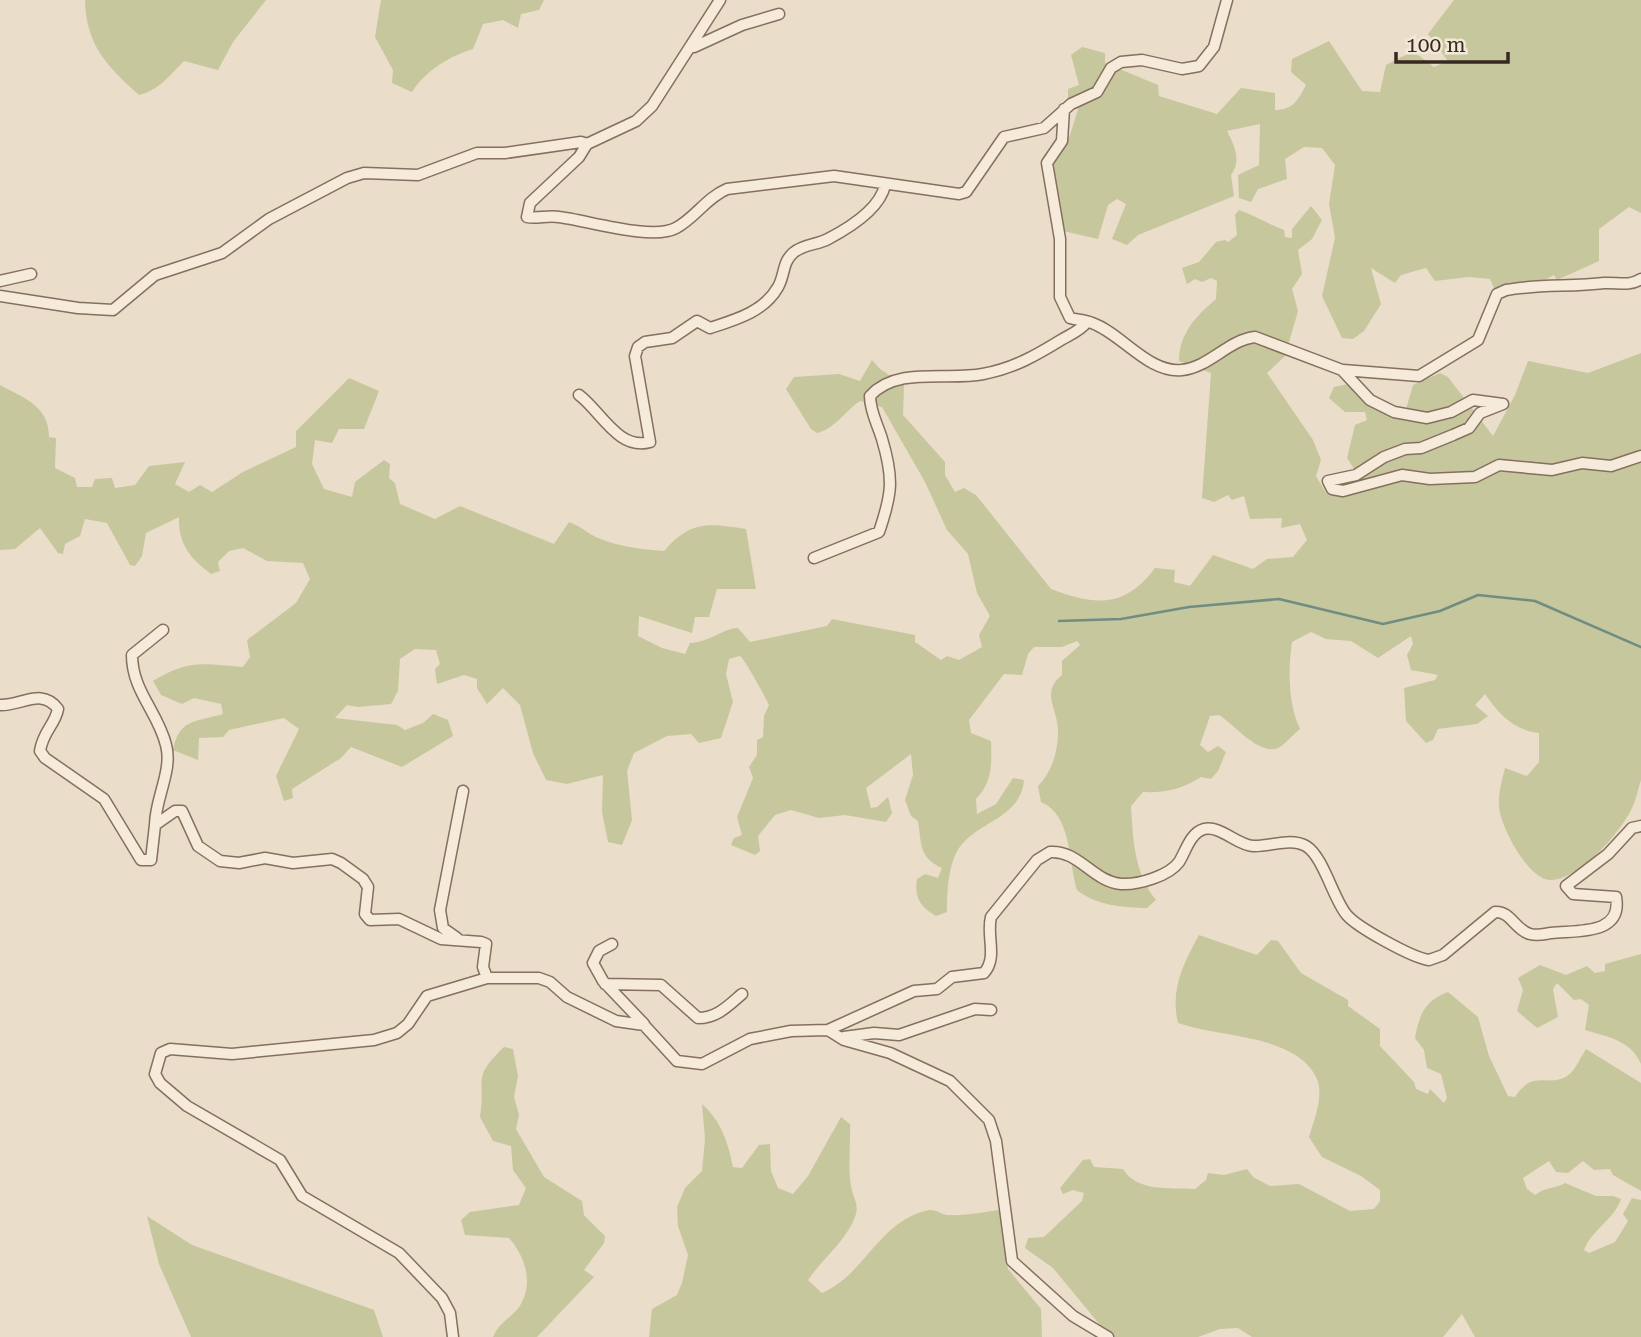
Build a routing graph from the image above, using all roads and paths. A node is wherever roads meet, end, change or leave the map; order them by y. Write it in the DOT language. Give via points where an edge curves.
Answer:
graph roads {
  1 [pos="720,0"];
  2 [pos="1227,0"];
  3 [pos="779,14"];
  4 [pos="687,50"];
  5 [pos="1064,109"];
  6 [pos="587,144"];
  7 [pos="885,185"];
  8 [pos="31,274"];
  9 [pos="1641,279"];
  10 [pos="0,281"];
  11 [pos="2,297"];
  12 [pos="1087,322"];
  13 [pos="1342,370"];
  14 [pos="579,395"];
  15 [pos="1641,456"];
  16 [pos="814,558"];
  17 [pos="163,630"];
  18 [pos="0,705"];
  19 [pos="463,791"];
  20 [pos="155,825"];
  21 [pos="1641,826"];
  22 [pos="462,940"];
  23 [pos="612,944"];
  24 [pos="487,978"];
  25 [pos="605,984"];
  26 [pos="742,994"];
  27 [pos="991,1010"];
  28 [pos="644,1025"];
  29 [pos="828,1030"];
  30 [pos="840,1037"];
  31 [pos="453,1337"];
  32 [pos="1108,1337"];
  1 -- 4 [label="street"];
  2 -- 5 [label="street" via="1214,47 1199,66 1182,69 1142,60 1121,62 1111,68 1097,92"];
  3 -- 4 [label="street"];
  4 -- 6 [label="street" via="652,106 636,121"];
  5 -- 7 [label="street" via="1044,128 1004,137 966,192"];
  5 -- 12 [label="street" via="1062,141 1047,163 1060,239 1060,297 1070,318"];
  6 -- 7 [label="street" via="530,203 527,217 666,232 678,228 727,189 827,177"];
  6 -- 11 [label="street" via="477,153 418,174 363,173 347,178 269,219 222,253 155,275 113,310"];
  7 -- 14 [label="street" via="875,207 827,240 794,252 783,264 779,286 767,302 742,318 710,327 698,321 672,338 638,347 635,356 650,442 633,442 609,427 595,406"];
  8 -- 10 [label="street"];
  9 -- 13 [label="street" via="1632,285 1506,290 1497,294 1478,340 1419,376"];
  12 -- 13 [label="street" via="1165,368 1197,366 1242,339 1255,337"];
  12 -- 16 [label="street" via="1036,358 1000,370 912,378 880,386 870,396 870,405 891,477 891,496 879,532"];
  13 -- 15 [label="street" via="1370,400 1394,412 1427,418 1473,400 1503,404 1480,413 1469,428 1384,457 1356,475 1328,481 1332,489 1343,491 1402,475 1475,477 1499,465 1552,470 1582,463 1611,466"];
  17 -- 20 [label="street" via="132,655 140,695 157,715 167,747"];
  18 -- 20 [label="street" via="34,697 54,703 56,718 45,729 40,751 104,799 141,860 151,860"];
  19 -- 22 [label="street" via="440,911 443,928"];
  20 -- 22 [label="street" via="174,811 182,811 198,846 220,861 332,859 368,887 365,914 370,920 399,919 429,935"];
  21 -- 29 [label="street" via="1632,828 1608,854 1566,886 1573,894 1616,897 1605,926 1538,935 1495,912 1443,955 1429,960 1346,914 1312,852 1292,842 1243,845 1203,829 1169,872 1121,884 1093,872 1073,856 1050,852 1037,860 991,917 991,963 984,973 952,977 937,989 914,991"];
  22 -- 24 [label="street" via="486,944 483,967"];
  23 -- 25 [label="street" via="599,951 593,963"];
  24 -- 28 [label="street" via="539,978 616,1021"];
  24 -- 31 [label="street" via="428,996 397,1033 374,1040 232,1054 170,1049 161,1053 155,1074 187,1106 280,1160 302,1196 399,1253 442,1298 450,1313"];
  25 -- 26 [label="street" via="661,985 698,1018 709,1018"];
  25 -- 28 [label="street"];
  27 -- 30 [label="street" via="975,1009 899,1035"];
  28 -- 29 [label="street" via="677,1060 694,1065 750,1040 791,1031"];
  29 -- 30 [label="street"];
  30 -- 32 [label="street" via="890,1053 950,1081 989,1120 996,1141 1012,1261 1073,1316"];
}
